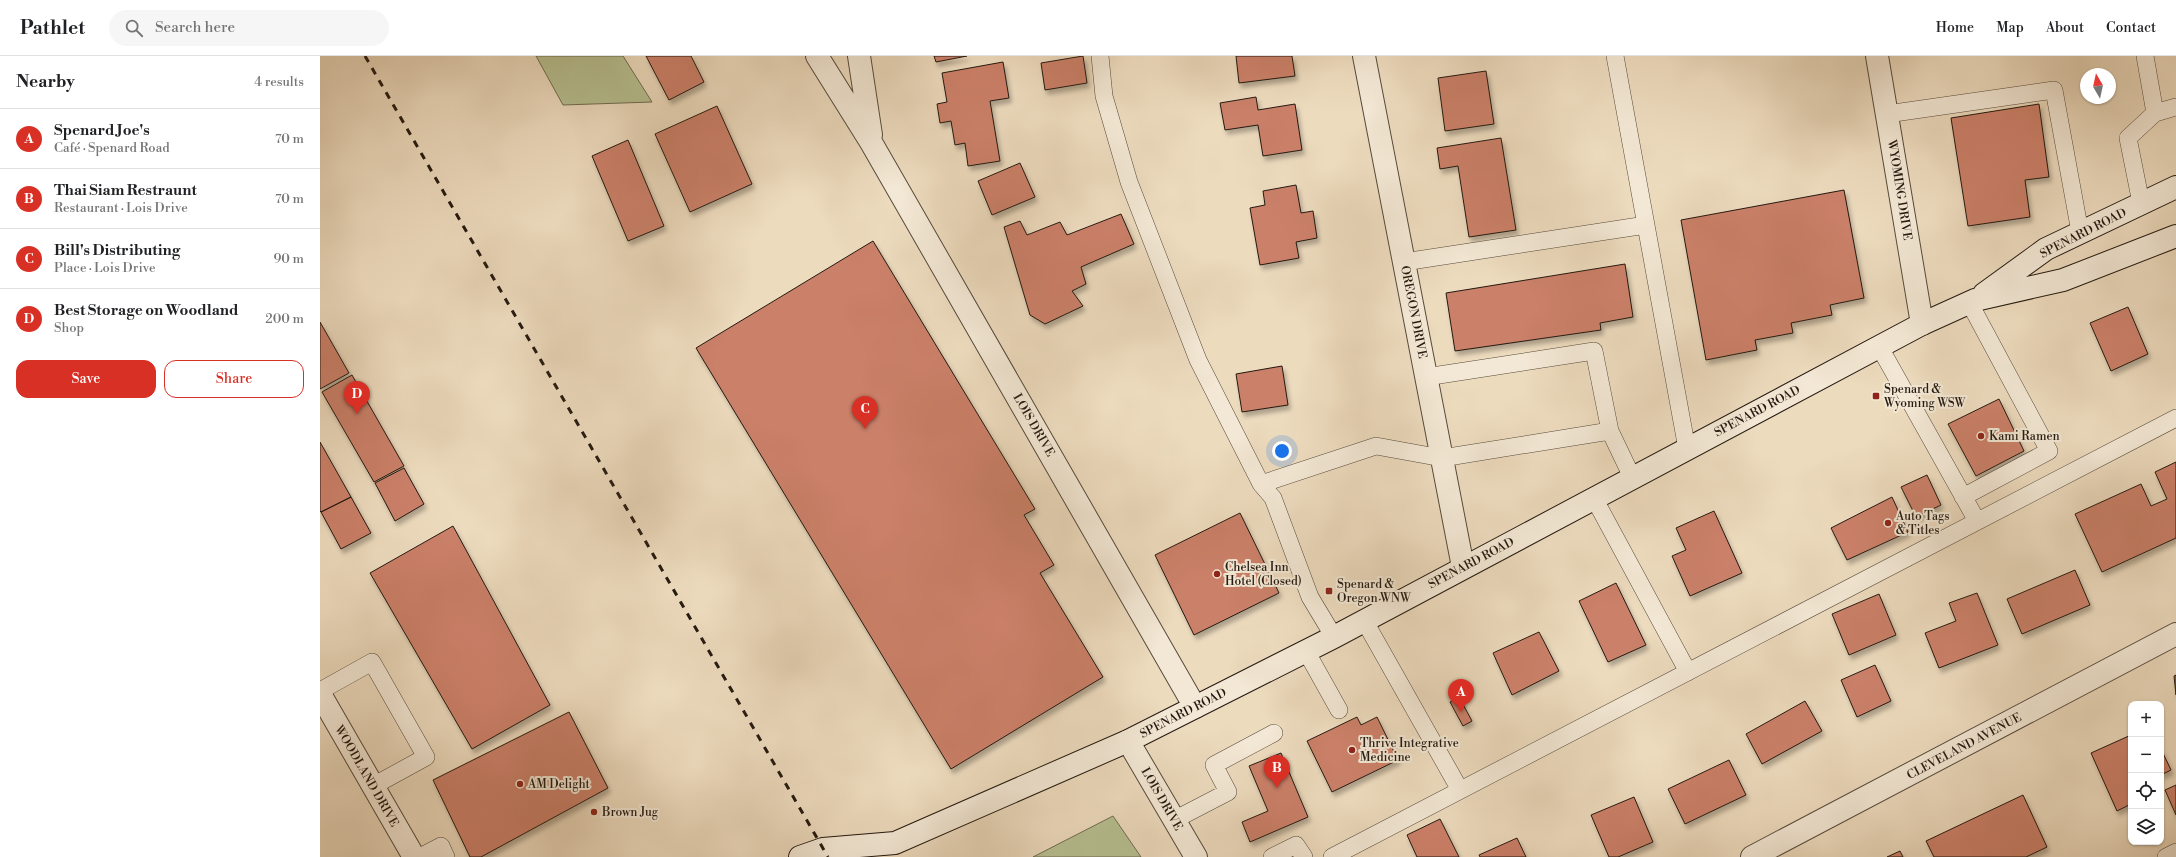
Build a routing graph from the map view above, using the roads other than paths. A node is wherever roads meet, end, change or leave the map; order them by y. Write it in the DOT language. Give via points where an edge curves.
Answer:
graph roads {
  1 [pos="817,56"];
  2 [pos="859,56"];
  3 [pos="1100,56"];
  4 [pos="1364,56"];
  5 [pos="1615,56"];
  6 [pos="1877,56"];
  7 [pos="2145,56"];
  8 [pos="2176,107"];
  9 [pos="2155,113"];
  10 [pos="1887,114"];
  11 [pos="872,144"];
  12 [pos="2176,187"];
  13 [pos="2141,203"];
  14 [pos="1646,225"];
  15 [pos="2080,232"];
  16 [pos="2176,236"];
  17 [pos="1404,262"];
  18 [pos="1972,301"];
  19 [pos="1922,324"];
  20 [pos="1879,346"];
  21 [pos="1426,377"];
  22 [pos="2176,418"];
  23 [pos="1610,431"];
  24 [pos="1687,449"];
  25 [pos="1442,458"];
  26 [pos="1632,478"];
  27 [pos="1261,484"];
  28 [pos="1963,497"];
  29 [pos="1594,498"];
  30 [pos="1977,522"];
  31 [pos="1463,567"];
  32 [pos="1364,620"];
  33 [pos="2176,634"];
  34 [pos="1334,637"];
  35 [pos="1306,651"];
  36 [pos="1688,672"];
  37 [pos="320,693"];
  38 [pos="1195,707"];
  39 [pos="1338,710"];
  40 [pos="1274,733"];
  41 [pos="1128,741"];
  42 [pos="373,786"];
  43 [pos="1460,790"];
  44 [pos="1174,820"];
  45 [pos="887,850"];
  46 [pos="2176,852"];
  47 [pos="414,857"];
  48 [pos="420,857"];
  49 [pos="446,857"];
  50 [pos="800,857"];
  51 [pos="1196,857"];
  52 [pos="1272,857"];
  53 [pos="1304,857"];
  54 [pos="1332,857"];
  55 [pos="1752,857"];
  56 [pos="2166,857"];
  1 -- 11 [label="street, LOIS DRIVE"];
  2 -- 11 [label="street, LOIS DRIVE"];
  3 -- 27 [label="lane" via="1104,96 1130,182 1198,360"];
  4 -- 17 [label="street, OREGON DRIVE"];
  5 -- 14 [label="lane"];
  6 -- 10 [label="street, WYOMING DRIVE"];
  7 -- 9 [label="lane"];
  8 -- 9 [label="lane"];
  9 -- 13 [label="lane" via="2128,138"];
  10 -- 15 [label="lane" via="2054,90"];
  10 -- 19 [label="street, WYOMING DRIVE"];
  11 -- 38 [label="street, LOIS DRIVE"];
  12 -- 13 [label="street, SPENARD ROAD"];
  13 -- 15 [label="street, SPENARD ROAD"];
  14 -- 17 [label="lane"];
  14 -- 24 [label="lane"];
  15 -- 18 [label="street, SPENARD ROAD" via="2046,249"];
  16 -- 18 [label="street, SPENARD ROAD" via="2063,280"];
  17 -- 21 [label="street, OREGON DRIVE"];
  18 -- 19 [label="street, SPENARD ROAD"];
  18 -- 28 [label="lane" via="2049,451"];
  19 -- 20 [label="street, SPENARD ROAD"];
  20 -- 24 [label="street, SPENARD ROAD"];
  20 -- 28 [label="lane"];
  21 -- 23 [label="lane" via="1594,351"];
  21 -- 25 [label="street, OREGON DRIVE"];
  22 -- 30 [label="lane"];
  23 -- 25 [label="lane"];
  23 -- 26 [label="lane"];
  24 -- 26 [label="street, SPENARD ROAD"];
  25 -- 27 [label="lane" via="1376,446"];
  25 -- 31 [label="street, OREGON DRIVE"];
  26 -- 29 [label="street, SPENARD ROAD"];
  27 -- 34 [label="lane" via="1272,498 1310,597"];
  28 -- 30 [label="lane"];
  29 -- 31 [label="street, SPENARD ROAD"];
  29 -- 36 [label="lane"];
  30 -- 36 [label="lane"];
  31 -- 32 [label="street, SPENARD ROAD"];
  32 -- 34 [label="street, SPENARD ROAD"];
  32 -- 43 [label="lane"];
  33 -- 55 [label="street, CLEVELAND AVENUE"];
  34 -- 35 [label="street, SPENARD ROAD"];
  35 -- 38 [label="street, SPENARD ROAD"];
  35 -- 39 [label="lane"];
  36 -- 43 [label="lane"];
  37 -- 42 [label="street, WOODLAND DRIVE"];
  37 -- 42 [label="lane" via="372,662 426,757"];
  38 -- 41 [label="street, SPENARD ROAD"];
  40 -- 44 [label="lane" via="1214,765 1228,792"];
  41 -- 44 [label="street, LOIS DRIVE"];
  41 -- 45 [label="street, SPENARD ROAD"];
  42 -- 47 [label="street, WOODLAND DRIVE"];
  43 -- 54 [label="lane"];
  44 -- 51 [label="street, LOIS DRIVE"];
  45 -- 50 [label="street, SPENARD ROAD" via="823,849"];
  46 -- 56 [label="lane"];
  48 -- 49 [label="lane" via="441,846"];
  52 -- 53 [label="lane" via="1296,845"];
}
